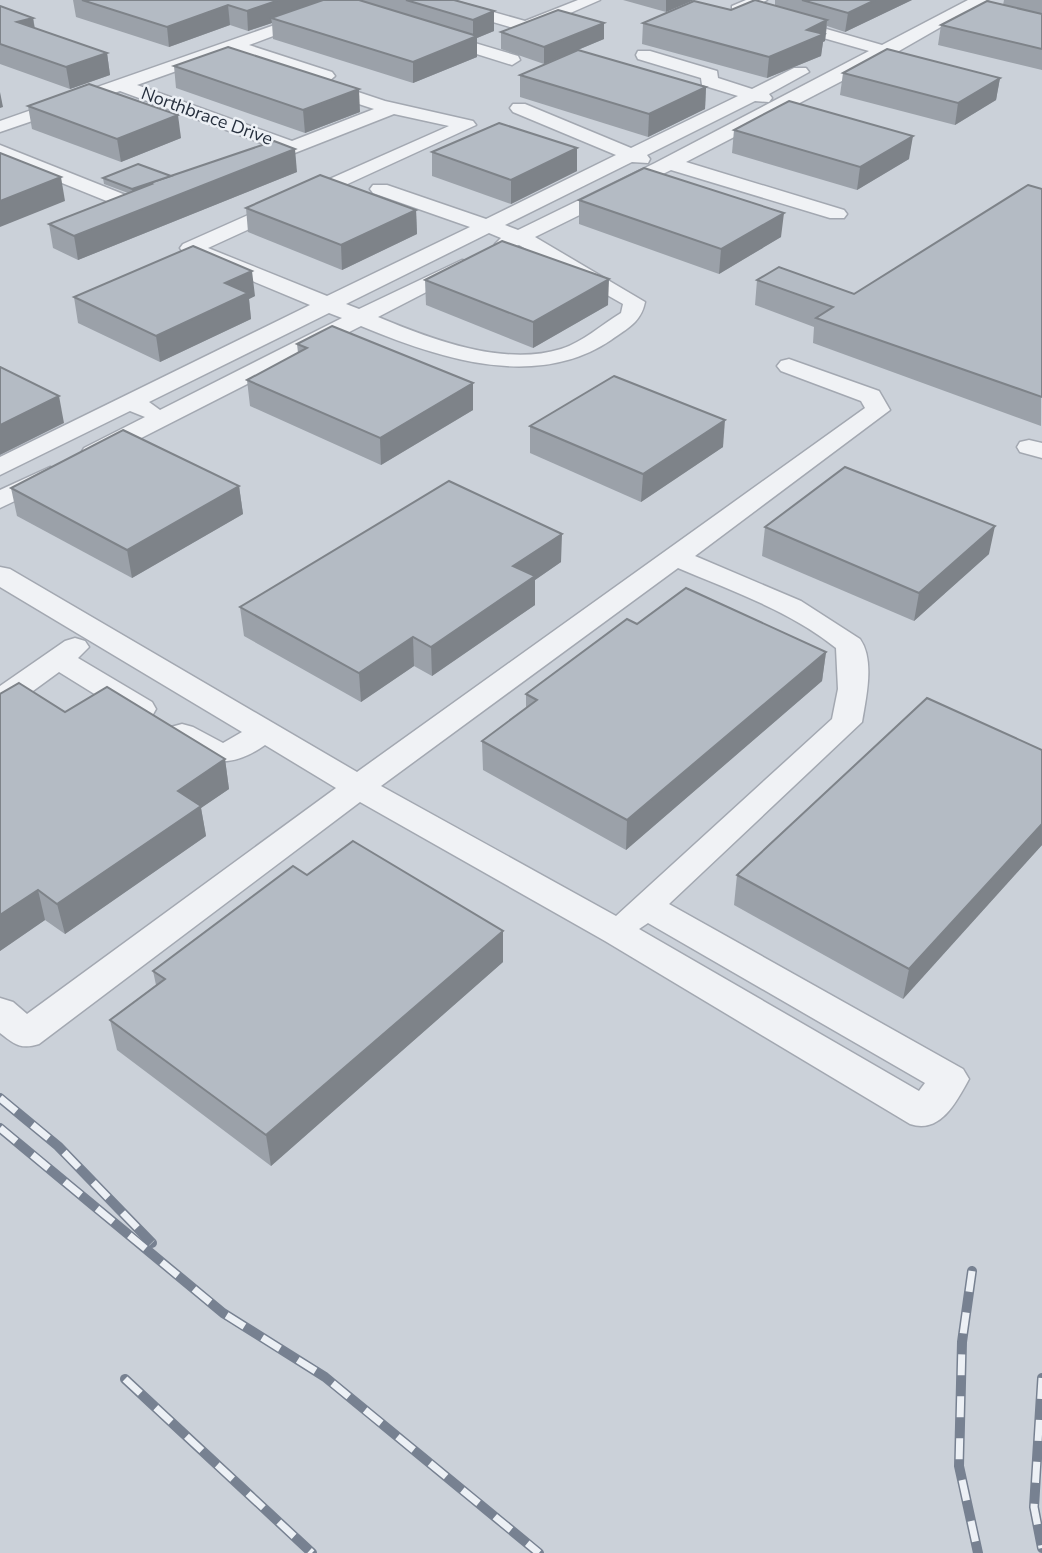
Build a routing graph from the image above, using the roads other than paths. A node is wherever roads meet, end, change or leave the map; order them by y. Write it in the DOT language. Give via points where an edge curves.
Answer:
graph roads {
  1 [pos="434,0"];
  2 [pos="592,0"];
  3 [pos="759,0"];
  4 [pos="943,3"];
  5 [pos="362,7"];
  6 [pos="982,8"];
  7 [pos="527,27"];
  8 [pos="425,33"];
  9 [pos="858,43"];
  10 [pos="233,45"];
  11 [pos="474,48"];
  12 [pos="886,51"];
  13 [pos="909,54"];
  14 [pos="835,55"];
  15 [pos="512,60"];
  16 [pos="639,61"];
  17 [pos="811,66"];
  18 [pos="121,85"];
  19 [pos="748,97"];
  20 [pos="394,107"];
  21 [pos="519,108"];
  22 [pos="794,109"];
  23 [pos="0,127"];
  24 [pos="293,148"];
  25 [pos="0,151"];
  26 [pos="631,155"];
  27 [pos="673,166"];
  28 [pos="237,170"];
  29 [pos="380,189"];
  30 [pos="178,191"];
  31 [pos="837,214"];
  32 [pos="488,225"];
  33 [pos="528,242"];
  34 [pos="486,263"];
  35 [pos="327,306"];
  36 [pos="357,319"];
  37 [pos="380,327"];
  38 [pos="789,366"];
  39 [pos="130,402"];
  40 [pos="173,424"];
  41 [pos="0,467"];
  42 [pos="0,500"];
  43 [pos="676,557"];
  44 [pos="0,575"];
  45 [pos="96,632"];
  46 [pos="58,659"];
  47 [pos="0,700"];
  48 [pos="264,731"];
  49 [pos="358,787"];
  50 [pos="646,906"];
  51 [pos="617,932"];
  52 [pos="0,1012"];
  1 -- 7 [label="street"];
  2 -- 7 [label="street"];
  3 -- 9 [label="street" via="738,9"];
  4 -- 6 [label="street"];
  5 -- 10 [label="street" via="340,8"];
  6 -- 12 [label="street"];
  7 -- 11 [label="street"];
  8 -- 11 [label="street"];
  9 -- 12 [label="street"];
  9 -- 14 [label="street"];
  10 -- 18 [label="street"];
  10 -- 20 [label="street" via="326,76 313,83"];
  11 -- 15 [label="street"];
  12 -- 22 [label="street"];
  13 -- 22 [label="street"];
  16 -- 19 [label="street"];
  17 -- 19 [label="street"];
  18 -- 23 [label="street"];
  18 -- 24 [label="street, Northbrace Drive"];
  19 -- 22 [label="street"];
  19 -- 26 [label="street"];
  20 -- 24 [label="street"];
  20 -- 35 [label="street" via="467,125 190,248"];
  21 -- 26 [label="street"];
  22 -- 27 [label="street"];
  24 -- 28 [label="street"];
  25 -- 30 [label="street" via="131,204"];
  26 -- 27 [label="street"];
  26 -- 32 [label="street"];
  27 -- 31 [label="street"];
  27 -- 33 [label="street"];
  29 -- 32 [label="street"];
  32 -- 33 [label="street"];
  32 -- 35 [label="street"];
  33 -- 34 [label="street"];
  33 -- 37 [label="street" via="634,302 631,316 573,353 547,360 510,359 436,346"];
  34 -- 36 [label="street"];
  34 -- 37 [label="street"];
  35 -- 36 [label="street"];
  35 -- 39 [label="street"];
  36 -- 37 [label="street"];
  36 -- 40 [label="street"];
  37 -- 40 [label="street"];
  38 -- 43 [label="street" via="871,396 878,410"];
  39 -- 40 [label="street"];
  39 -- 41 [label="street"];
  40 -- 42 [label="street"];
  43 -- 49 [label="street"];
  43 -- 50 [label="street" via="835,631 850,645 853,689 847,722"];
  44 -- 45 [label="street"];
  45 -- 46 [label="street"];
  45 -- 48 [label="street"];
  46 -- 47 [label="street"];
  46 -- 48 [label="street" via="218,755 233,753"];
  48 -- 49 [label="street"];
  49 -- 51 [label="street"];
  49 -- 52 [label="street" via="26,1034"];
  50 -- 51 [label="street"];
  50 -- 51 [label="street" via="950,1079 924,1113"];
}
